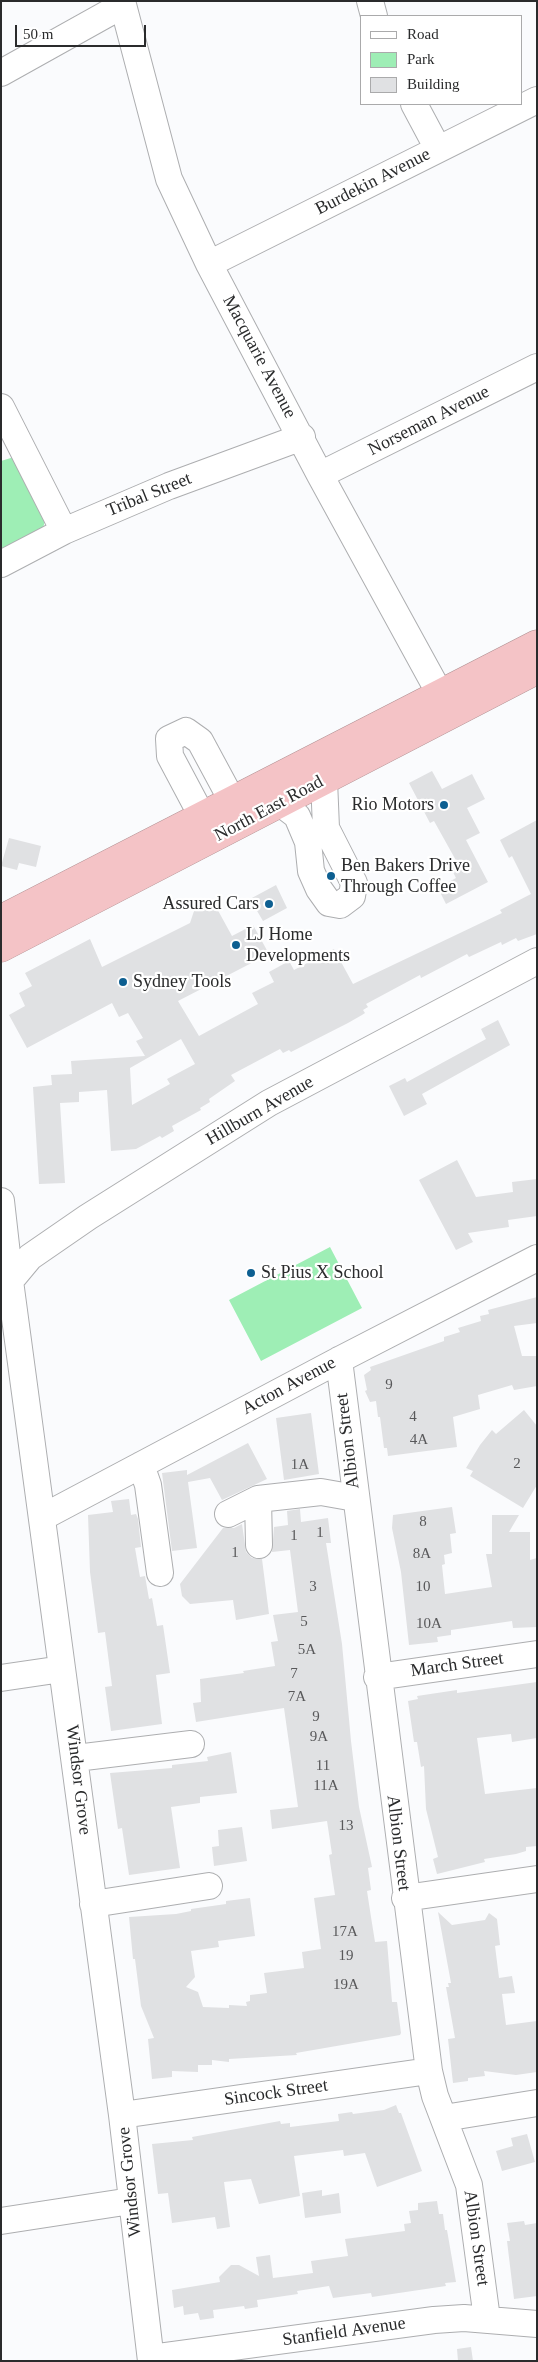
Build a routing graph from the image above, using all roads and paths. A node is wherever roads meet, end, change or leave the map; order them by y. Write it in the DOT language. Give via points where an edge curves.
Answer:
graph roads {
  1 [pos="370,1"];
  2 [pos="122,3"];
  3 [pos="374,15"];
  4 [pos="1,73"];
  5 [pos="537,100"];
  6 [pos="415,105"];
  7 [pos="438,149"];
  8 [pos="209,264"];
  9 [pos="537,367"];
  10 [pos="1,407"];
  11 [pos="302,437"];
  12 [pos="320,476"];
  13 [pos="64,531"];
  14 [pos="1,564"];
  15 [pos="537,644"];
  16 [pos="537,670"];
  17 [pos="445,704"];
  18 [pos="324,780"];
  19 [pos="280,803"];
  20 [pos="237,812"];
  21 [pos="208,827"];
  22 [pos="4,932"];
  23 [pos="537,961"];
  24 [pos="1,1200"];
  25 [pos="537,1258"];
  26 [pos="6,1284"];
  27 [pos="339,1360"];
  28 [pos="141,1465"];
  29 [pos="356,1498"];
  30 [pos="258,1499"];
  31 [pos="228,1514"];
  32 [pos="43,1517"];
  33 [pos="259,1545"];
  34 [pos="160,1573"];
  35 [pos="537,1654"];
  36 [pos="62,1669"];
  37 [pos="377,1677"];
  38 [pos="1,1678"];
  39 [pos="191,1744"];
  40 [pos="76,1758"];
  41 [pos="537,1879"];
  42 [pos="209,1886"];
  43 [pos="406,1898"];
  44 [pos="93,1904"];
  45 [pos="429,2071"];
  46 [pos="537,2103"];
  47 [pos="122,2115"];
  48 [pos="444,2118"];
  49 [pos="131,2201"];
  50 [pos="1,2220"];
  51 [pos="487,2319"];
  52 [pos="537,2324"];
  53 [pos="151,2359"];
  1 -- 3 [label="street"];
  2 -- 4 [label="street"];
  2 -- 8 [label="street, Macquarie Avenue" via="169,179"];
  5 -- 7 [label="street, Burdekin Avenue"];
  6 -- 7 [label="street"];
  7 -- 8 [label="street, Burdekin Avenue"];
  8 -- 11 [label="street, Macquarie Avenue"];
  9 -- 12 [label="street, Norseman Avenue"];
  10 -- 13 [label="street"];
  11 -- 12 [label="street, Macquarie Avenue"];
  11 -- 13 [label="street, Tribal Street" via="169,486"];
  12 -- 17 [label="street, Macquarie Avenue"];
  13 -- 14 [label="street, Tribal Street"];
  15 -- 17 [label="highway, North East Road"];
  16 -- 17 [label="highway, North East Road"];
  17 -- 18 [label="highway, North East Road"];
  17 -- 20 [label="highway, North East Road"];
  18 -- 19 [label="highway, North East Road"];
  18 -- 19 [label="street" via="326,828 354,883 352,896 340,905 329,903 319,889 311,871 308,842 297,816"];
  19 -- 20 [label="highway, North East Road"];
  20 -- 21 [label="highway, North East Road"];
  20 -- 21 [label="street" via="200,742 186,731 169,739 170,756"];
  21 -- 22 [label="highway, North East Road"];
  23 -- 26 [label="street, Hillburn Avenue" via="269,1103 37,1252"];
  24 -- 26 [label="street, Windsor Grove"];
  25 -- 27 [label="street, Acton Avenue"];
  26 -- 32 [label="street, Windsor Grove"];
  27 -- 28 [label="street, Acton Avenue"];
  27 -- 29 [label="street, Albion Street"];
  28 -- 32 [label="street, Acton Avenue"];
  28 -- 34 [label="street" via="148,1485"];
  29 -- 30 [label="street" via="321,1492"];
  29 -- 37 [label="street, Albion Street"];
  30 -- 31 [label="street"];
  30 -- 33 [label="street"];
  32 -- 36 [label="street, Windsor Grove"];
  35 -- 37 [label="street, March Street"];
  36 -- 38 [label="street"];
  36 -- 40 [label="street, Windsor Grove"];
  37 -- 43 [label="street, Albion Street"];
  39 -- 40 [label="street"];
  40 -- 44 [label="street, Windsor Grove"];
  41 -- 43 [label="street"];
  42 -- 44 [label="street"];
  43 -- 45 [label="street, Albion Street"];
  44 -- 47 [label="street, Windsor Grove"];
  45 -- 47 [label="street, Sincock Street"];
  45 -- 48 [label="street, Albion Street"];
  46 -- 48 [label="street"];
  47 -- 49 [label="street, Windsor Grove"];
  48 -- 51 [label="street, Albion Street" via="469,2186"];
  49 -- 50 [label="street"];
  49 -- 53 [label="street, Windsor Grove"];
  51 -- 52 [label="street, Stanfield Avenue"];
  51 -- 53 [label="street, Stanfield Avenue" via="434,2320"];
}
